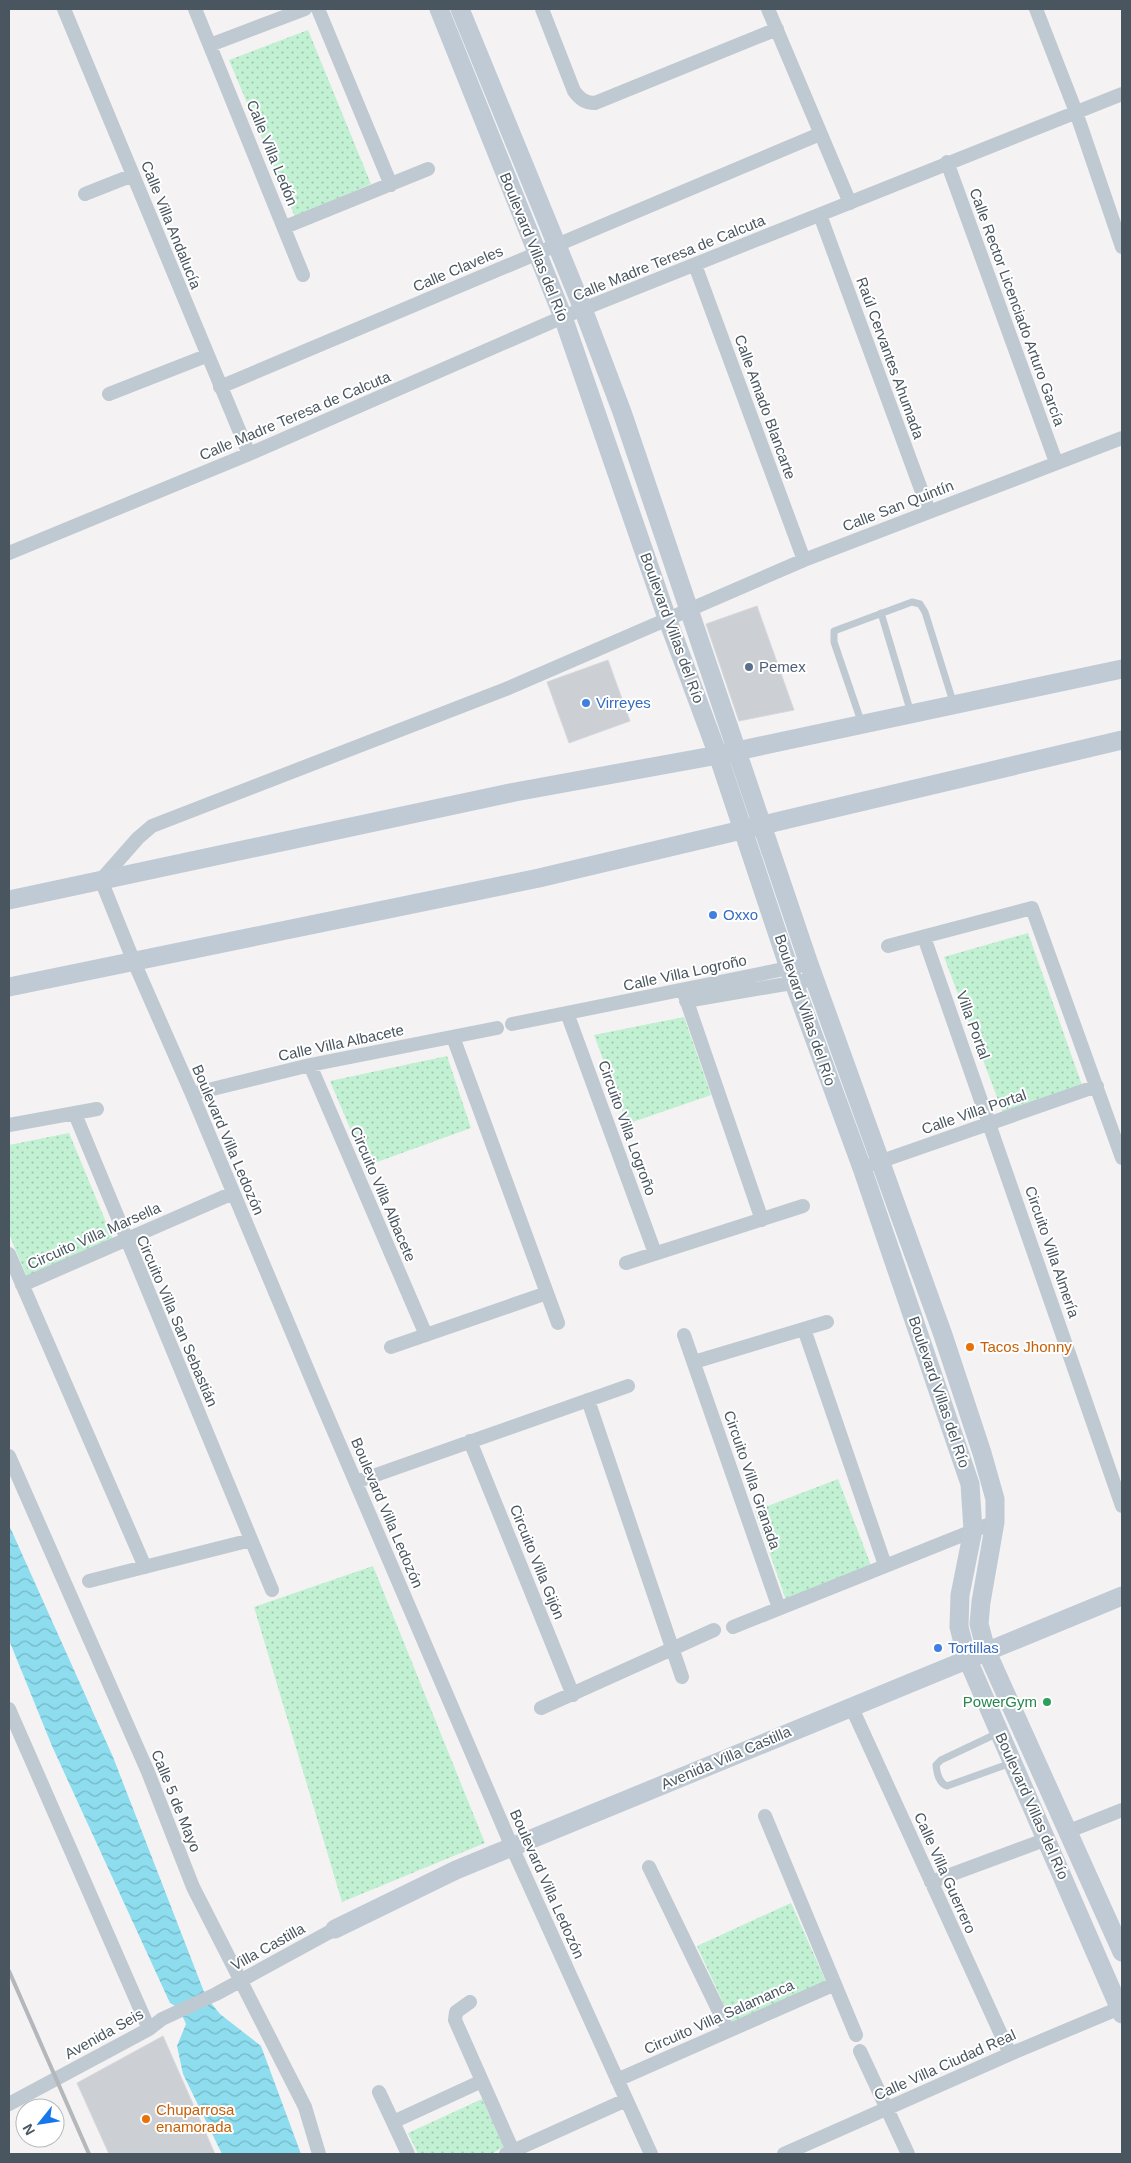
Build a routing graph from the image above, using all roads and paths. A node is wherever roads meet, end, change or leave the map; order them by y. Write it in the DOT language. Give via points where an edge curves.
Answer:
graph roads {
  1 [pos="64,9"];
  2 [pos="195,9"];
  3 [pos="304,9"];
  4 [pos="318,9"];
  5 [pos="439,9"];
  6 [pos="460,9"];
  7 [pos="542,9"];
  8 [pos="768,9"];
  9 [pos="1036,9"];
  10 [pos="777,29"];
  11 [pos="210,45"];
  12 [pos="1122,94"];
  13 [pos="1076,112"];
  14 [pos="820,134"];
  15 [pos="947,162"];
  16 [pos="428,169"];
  17 [pos="133,175"];
  18 [pos="390,185"];
  19 [pos="85,194"];
  20 [pos="850,203"];
  21 [pos="820,216"];
  22 [pos="285,227"];
  23 [pos="557,245"];
  24 [pos="1122,247"];
  25 [pos="538,253"];
  26 [pos="695,265"];
  27 [pos="303,275"];
  28 [pos="583,309"];
  29 [pos="563,318"];
  30 [pos="206,356"];
  31 [pos="220,387"];
  32 [pos="109,394"];
  33 [pos="1122,438"];
  34 [pos="249,454"];
  35 [pos="1056,462"];
  36 [pos="929,511"];
  37 [pos="9,553"];
  38 [pos="804,560"];
  39 [pos="688,610"];
  40 [pos="881,613"];
  41 [pos="667,618"];
  42 [pos="1122,669"];
  43 [pos="954,705"];
  44 [pos="911,714"];
  45 [pos="862,724"];
  46 [pos="1122,740"];
  47 [pos="738,751"];
  48 [pos="718,756"];
  49 [pos="762,824"];
  50 [pos="742,830"];
  51 [pos="101,880"];
  52 [pos="9,900"];
  53 [pos="924,937"];
  54 [pos="888,946"];
  55 [pos="134,962"];
  56 [pos="812,972"];
  57 [pos="792,975"];
  58 [pos="9,987"];
  59 [pos="685,996"];
  60 [pos="567,1013"];
  61 [pos="512,1024"];
  62 [pos="497,1028"];
  63 [pos="453,1037"];
  64 [pos="310,1065"];
  65 [pos="1097,1086"];
  66 [pos="192,1094"];
  67 [pos="97,1109"];
  68 [pos="75,1114"];
  69 [pos="991,1124"];
  70 [pos="9,1125"];
  71 [pos="1122,1158"];
  72 [pos="880,1162"];
  73 [pos="862,1168"];
  74 [pos="232,1193"];
  75 [pos="803,1206"];
  76 [pos="762,1220"];
  77 [pos="126,1240"];
  78 [pos="656,1253"];
  79 [pos="9,1254"];
  80 [pos="626,1263"];
  81 [pos="22,1285"];
  82 [pos="547,1293"];
  83 [pos="828,1322"];
  84 [pos="558,1323"];
  85 [pos="804,1329"];
  86 [pos="426,1335"];
  87 [pos="684,1335"];
  88 [pos="391,1348"];
  89 [pos="694,1362"];
  90 [pos="628,1386"];
  91 [pos="588,1400"];
  92 [pos="470,1441"];
  93 [pos="9,1456"];
  94 [pos="1117,1474"];
  95 [pos="356,1482"];
  96 [pos="1122,1506"];
  97 [pos="994,1522"];
  98 [pos="973,1530"];
  99 [pos="251,1540"];
  100 [pos="885,1565"];
  101 [pos="145,1566"];
  102 [pos="89,1581"];
  103 [pos="272,1590"];
  104 [pos="1122,1596"];
  105 [pos="779,1608"];
  106 [pos="733,1627"];
  107 [pos="714,1630"];
  108 [pos="673,1649"];
  109 [pos="986,1650"];
  110 [pos="967,1658"];
  111 [pos="682,1676"];
  112 [pos="573,1695"];
  113 [pos="851,1706"];
  114 [pos="540,1708"];
  115 [pos="9,1709"];
  116 [pos="999,1733"];
  117 [pos="1012,1762"];
  118 [pos="1122,1810"];
  119 [pos="765,1816"];
  120 [pos="1069,1831"];
  121 [pos="1047,1839"];
  122 [pos="512,1847"];
  123 [pos="649,1868"];
  124 [pos="931,1882"];
  125 [pos="335,1929"];
  126 [pos="1122,1952"];
  127 [pos="239,1981"];
  128 [pos="835,1984"];
  129 [pos="216,1994"];
  130 [pos="470,2002"];
  131 [pos="1121,2010"];
  132 [pos="149,2028"];
  133 [pos="728,2030"];
  134 [pos="856,2035"];
  135 [pos="860,2051"];
  136 [pos="1010,2054"];
  137 [pos="617,2080"];
  138 [pos="482,2081"];
  139 [pos="379,2092"];
  140 [pos="626,2100"];
  141 [pos="9,2104"];
  142 [pos="886,2108"];
  143 [pos="393,2122"];
  144 [pos="509,2153"];
  145 [pos="319,2154"];
  146 [pos="408,2154"];
  147 [pos="651,2154"];
  148 [pos="784,2154"];
  149 [pos="908,2154"];
  1 -- 17 [label="street, Calle Villa Andalucía"];
  2 -- 11 [label="street, Calle Villa Ledón"];
  3 -- 11 [label="street"];
  4 -- 18 [label="street"];
  5 -- 25 [label="street, Boulevard Villas del Río"];
  6 -- 23 [label="street, Boulevard Villas del Río"];
  7 -- 10 [label="street" via="574,91 585,101 595,103"];
  8 -- 10 [label="street"];
  9 -- 13 [label="street"];
  10 -- 14 [label="street"];
  11 -- 22 [label="street, Calle Villa Ledón"];
  12 -- 13 [label="street, Calle Madre Teresa de Calcuta"];
  13 -- 15 [label="street, Calle Madre Teresa de Calcuta"];
  13 -- 24 [label="street"];
  14 -- 20 [label="street"];
  14 -- 23 [label="street, Calle Claveles"];
  15 -- 20 [label="street, Calle Madre Teresa de Calcuta"];
  15 -- 35 [label="street, Calle Rector Licenciado Arturo García"];
  16 -- 18 [label="street"];
  17 -- 19 [label="street"];
  17 -- 30 [label="street, Calle Villa Andalucía"];
  18 -- 22 [label="street"];
  20 -- 21 [label="street, Calle Madre Teresa de Calcuta"];
  21 -- 26 [label="street, Calle Madre Teresa de Calcuta"];
  21 -- 36 [label="street, Raúl Cervantes Ahumada"];
  22 -- 27 [label="street, Calle Villa Ledón"];
  23 -- 25 [label="street, Calle Claveles"];
  23 -- 28 [label="street, Boulevard Villas del Río"];
  25 -- 29 [label="street, Boulevard Villas del Río"];
  25 -- 31 [label="street, Calle Claveles"];
  26 -- 28 [label="street, Calle Madre Teresa de Calcuta"];
  26 -- 38 [label="street, Calle Amado Blancarte"];
  28 -- 29 [label="street, Calle Madre Teresa de Calcuta"];
  28 -- 39 [label="street, Boulevard Villas del Río" via="622,412"];
  29 -- 34 [label="street, Calle Madre Teresa de Calcuta"];
  29 -- 41 [label="street, Boulevard Villas del Río"];
  30 -- 31 [label="street, Calle Villa Andalucía"];
  30 -- 32 [label="street"];
  31 -- 34 [label="street, Calle Villa Andalucía"];
  33 -- 35 [label="street, Calle San Quintín"];
  34 -- 37 [label="street, Calle Madre Teresa de Calcuta"];
  35 -- 36 [label="street, Calle San Quintín"];
  36 -- 38 [label="street, Calle San Quintín"];
  38 -- 39 [label="street, Calle San Quintín"];
  39 -- 41 [label="street, Calle San Quintín"];
  39 -- 47 [label="street, Boulevard Villas del Río"];
  40 -- 43 [label="lane" via="912,602 920,604"];
  40 -- 44 [label="lane"];
  40 -- 45 [label="lane" via="834,631 834,642"];
  41 -- 48 [label="street, Boulevard Villas del Río"];
  41 -- 51 [label="street, Calle San Quintín" via="506,688 152,826"];
  42 -- 43 [label="street"];
  43 -- 44 [label="street"];
  44 -- 45 [label="street"];
  45 -- 47 [label="street"];
  46 -- 49 [label="street"];
  47 -- 48 [label="street"];
  47 -- 49 [label="street, Boulevard Villas del Río"];
  48 -- 50 [label="street, Boulevard Villas del Río"];
  48 -- 51 [label="street" via="515,792"];
  49 -- 50 [label="street"];
  49 -- 56 [label="street, Boulevard Villas del Río"];
  50 -- 55 [label="street" via="539,878"];
  50 -- 57 [label="street, Boulevard Villas del Río"];
  51 -- 52 [label="street"];
  51 -- 55 [label="street, Boulevard Villa Ledozón"];
  53 -- 54 [label="street"];
  53 -- 65 [label="street" via="1032,908"];
  53 -- 69 [label="street, Villa Portal"];
  55 -- 58 [label="street"];
  55 -- 66 [label="street, Boulevard Villa Ledozón"];
  56 -- 57 [label="street"];
  56 -- 72 [label="street, Boulevard Villas del Río"];
  57 -- 59 [label="street, Calle Villa Logroño"];
  57 -- 73 [label="street, Boulevard Villas del Río"];
  59 -- 60 [label="street, Calle Villa Logroño"];
  59 -- 76 [label="street"];
  60 -- 61 [label="street"];
  60 -- 78 [label="street, Circuito Villa Logroño"];
  62 -- 63 [label="street, Calle Villa Albacete"];
  63 -- 64 [label="street, Calle Villa Albacete"];
  63 -- 82 [label="street"];
  64 -- 66 [label="street, Calle Villa Albacete"];
  64 -- 86 [label="street, Circuito Villa Albacete"];
  65 -- 69 [label="street, Calle Villa Portal"];
  65 -- 71 [label="street"];
  66 -- 74 [label="street, Boulevard Villa Ledozón"];
  67 -- 68 [label="street"];
  68 -- 70 [label="street"];
  68 -- 77 [label="street, Circuito Villa San Sebastián"];
  69 -- 72 [label="street, Calle Villa Portal"];
  69 -- 94 [label="street, Circuito Villa Almería"];
  72 -- 73 [label="street, Calle Villa Portal"];
  72 -- 97 [label="street, Boulevard Villas del Río" via="944,1334 982,1453 995,1499"];
  73 -- 98 [label="street, Boulevard Villas del Río" via="970,1484"];
  74 -- 77 [label="street, Circuito Villa Marsella"];
  74 -- 95 [label="street, Boulevard Villa Ledozón"];
  75 -- 76 [label="street"];
  76 -- 78 [label="street"];
  77 -- 81 [label="street, Circuito Villa Marsella"];
  77 -- 99 [label="street, Circuito Villa San Sebastián"];
  78 -- 80 [label="street"];
  79 -- 81 [label="street"];
  81 -- 101 [label="street"];
  82 -- 84 [label="street"];
  82 -- 86 [label="street"];
  83 -- 85 [label="street"];
  85 -- 89 [label="street"];
  85 -- 100 [label="street"];
  86 -- 88 [label="street"];
  87 -- 89 [label="street, Circuito Villa Granada"];
  89 -- 105 [label="street, Circuito Villa Granada"];
  90 -- 91 [label="street"];
  91 -- 92 [label="street"];
  91 -- 108 [label="street"];
  92 -- 95 [label="street"];
  92 -- 112 [label="street, Circuito Villa Gijón"];
  93 -- 127 [label="street, Calle 5 de Mayo" via="148,1772 193,1887"];
  94 -- 96 [label="street, Circuito Villa Almería"];
  95 -- 122 [label="street, Boulevard Villa Ledozón"];
  97 -- 98 [label="street"];
  97 -- 109 [label="street, Boulevard Villas del Río" via="981,1602 980,1624"];
  98 -- 100 [label="street"];
  98 -- 110 [label="street, Boulevard Villas del Río" via="960,1603 959,1627"];
  99 -- 101 [label="street"];
  99 -- 103 [label="street, Circuito Villa San Sebastián"];
  100 -- 105 [label="street"];
  101 -- 102 [label="street"];
  104 -- 109 [label="street, Avenida Villa Castilla"];
  105 -- 106 [label="street"];
  107 -- 108 [label="street"];
  108 -- 111 [label="street"];
  108 -- 112 [label="street"];
  109 -- 110 [label="street, Avenida Villa Castilla"];
  109 -- 120 [label="street, Boulevard Villas del Río"];
  110 -- 113 [label="street, Avenida Villa Castilla"];
  110 -- 116 [label="street, Boulevard Villas del Río"];
  112 -- 114 [label="street"];
  113 -- 122 [label="street, Avenida Villa Castilla"];
  113 -- 124 [label="street, Calle Villa Guerrero"];
  115 -- 132 [label="street"];
  116 -- 117 [label="street, Boulevard Villas del Río"];
  116 -- 117 [label="lane" via="941,1760 936,1766 937,1773 947,1786"];
  117 -- 121 [label="street, Boulevard Villas del Río"];
  118 -- 120 [label="street"];
  119 -- 128 [label="street"];
  120 -- 126 [label="street, Boulevard Villas del Río"];
  121 -- 124 [label="street"];
  121 -- 131 [label="street, Boulevard Villas del Río"];
  122 -- 125 [label="street, Avenida Villa Castilla" via="456,1870"];
  122 -- 137 [label="street, Boulevard Villa Ledozón"];
  123 -- 133 [label="street"];
  124 -- 136 [label="street, Calle Villa Guerrero"];
  125 -- 127 [label="street, Villa Castilla"];
  127 -- 129 [label="street, Villa Castilla"];
  127 -- 145 [label="street, Calle 5 de Mayo" via="305,2107"];
  128 -- 133 [label="street, Circuito Villa Salamanca"];
  128 -- 134 [label="street"];
  129 -- 132 [label="street, Avenida Seis"];
  130 -- 138 [label="street" via="456,2012 455,2020"];
  131 -- 136 [label="street, Calle Villa Ciudad Real"];
  132 -- 141 [label="street, Avenida Seis"];
  133 -- 137 [label="street, Circuito Villa Salamanca"];
  135 -- 142 [label="street"];
  136 -- 142 [label="street, Calle Villa Ciudad Real"];
  137 -- 140 [label="street, Boulevard Villa Ledozón"];
  138 -- 143 [label="street"];
  138 -- 144 [label="street"];
  139 -- 143 [label="street"];
  140 -- 144 [label="street"];
  140 -- 147 [label="street, Boulevard Villa Ledozón"];
  142 -- 148 [label="street, Calle Villa Ciudad Real"];
  142 -- 149 [label="street"];
  143 -- 146 [label="street"];
}
